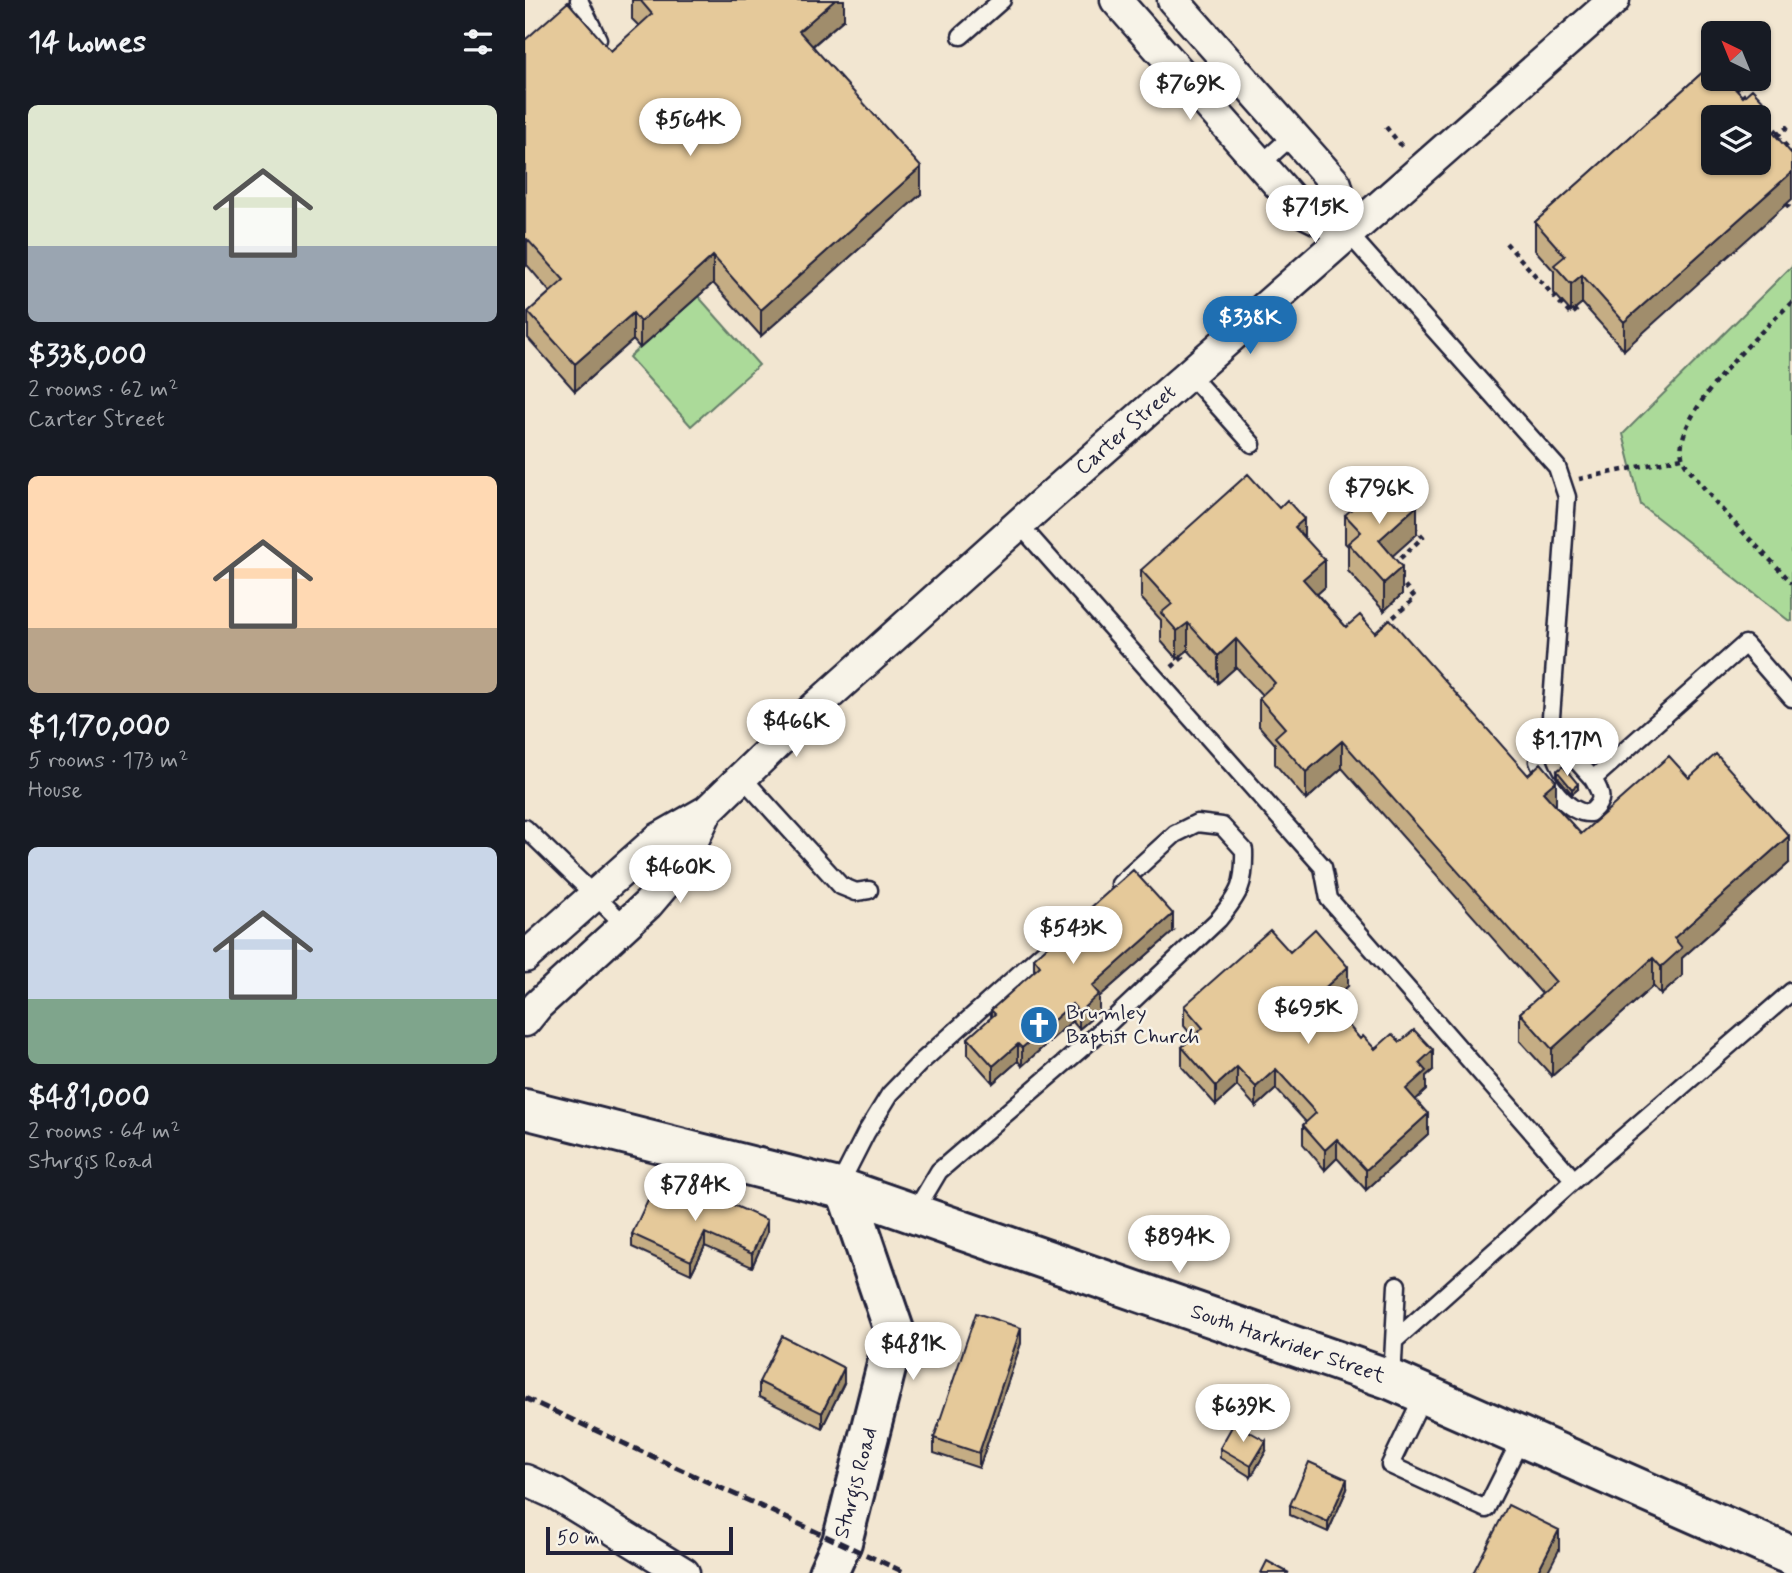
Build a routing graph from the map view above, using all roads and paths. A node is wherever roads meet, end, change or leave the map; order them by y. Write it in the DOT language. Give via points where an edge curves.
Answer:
graph roads {
  1 [pos="579,0"];
  2 [pos="1002,0"];
  3 [pos="1115,0"];
  4 [pos="1173,0"];
  5 [pos="1614,0"];
  6 [pos="961,36"];
  7 [pos="598,39"];
  8 [pos="1740,91"];
  9 [pos="1753,105"];
  10 [pos="1792,123"];
  11 [pos="1771,127"];
  12 [pos="1778,135"];
  13 [pos="1292,136"];
  14 [pos="1771,141"];
  15 [pos="1792,152"];
  16 [pos="1261,164"];
  17 [pos="1349,234"];
  18 [pos="1506,243"];
  19 [pos="1792,302"];
  20 [pos="1576,307"];
  21 [pos="1190,375"];
  22 [pos="1252,444"];
  23 [pos="1682,458"];
  24 [pos="1578,479"];
  25 [pos="1406,518"];
  26 [pos="1019,524"];
  27 [pos="1389,568"];
  28 [pos="1398,578"];
  29 [pos="1792,583"];
  30 [pos="1397,632"];
  31 [pos="1182,655"];
  32 [pos="1169,670"];
  33 [pos="1792,698"];
  34 [pos="1551,732"];
  35 [pos="741,776"];
  36 [pos="1593,779"];
  37 [pos="707,811"];
  38 [pos="525,828"];
  39 [pos="869,890"];
  40 [pos="596,894"];
  41 [pos="1104,898"];
  42 [pos="625,925"];
  43 [pos="1063,935"];
  44 [pos="525,957"];
  45 [pos="1792,991"];
  46 [pos="525,1021"];
  47 [pos="525,1109"];
  48 [pos="1574,1180"];
  49 [pos="842,1189"];
  50 [pos="913,1214"];
  51 [pos="1397,1285"];
  52 [pos="1394,1341"];
  53 [pos="1408,1387"];
  54 [pos="1522,1437"];
  55 [pos="525,1480"];
  56 [pos="1792,1556"];
  57 [pos="669,1569"];
  58 [pos="828,1573"];
  1 -- 7 [label="lane"];
  2 -- 6 [label="lane"];
  3 -- 16 [label="street"];
  4 -- 13 [label="street"];
  5 -- 17 [label="street, Carter Street"];
  8 -- 9 [label="path"];
  10 -- 12 [label="path"];
  11 -- 12 [label="path"];
  12 -- 14 [label="path"];
  12 -- 15 [label="path"];
  13 -- 16 [label="lane"];
  13 -- 17 [label="street" via="1336,184"];
  16 -- 17 [label="street" via="1301,211"];
  17 -- 21 [label="street, Carter Street"];
  17 -- 34 [label="lane" via="1557,467 1567,497"];
  18 -- 20 [label="path" via="1571,316"];
  19 -- 23 [label="path" via="1736,357 1707,394 1683,432"];
  21 -- 22 [label="lane"];
  21 -- 26 [label="street, Carter Street"];
  23 -- 24 [label="path"];
  23 -- 29 [label="path" via="1709,495"];
  25 -- 27 [label="path" via="1423,537"];
  26 -- 35 [label="street, Carter Street"];
  26 -- 48 [label="lane" via="1323,867 1329,899"];
  28 -- 30 [label="path" via="1415,598 1388,622"];
  31 -- 32 [label="path"];
  33 -- 36 [label="lane" via="1745,644"];
  34 -- 36 [label="lane"];
  34 -- 36 [label="lane" via="1538,761 1543,776 1581,813 1590,813 1599,805 1601,793"];
  35 -- 37 [label="street, Carter Street"];
  35 -- 39 [label="lane" via="841,886 856,892"];
  37 -- 40 [label="street, Carter Street" via="658,839"];
  37 -- 42 [label="street, Carter Street" via="682,863"];
  38 -- 40 [label="lane"];
  40 -- 42 [label="lane"];
  40 -- 44 [label="street, Carter Street"];
  41 -- 50 [label="lane" via="1175,834 1197,823 1221,826 1244,850 1245,874 1237,897 1219,919 1090,1041 939,1171"];
  42 -- 46 [label="street, Carter Street"];
  43 -- 49 [label="lane" via="890,1094 866,1133"];
  45 -- 48 [label="lane"];
  47 -- 49 [label="main road, South Harkrider Street"];
  48 -- 52 [label="lane"];
  49 -- 50 [label="main road, South Harkrider Street"];
  49 -- 58 [label="main road, Sturgis Road" via="895,1333 842,1542"];
  50 -- 53 [label="main road, South Harkrider Street"];
  51 -- 52 [label="lane"];
  52 -- 53 [label="lane"];
  53 -- 54 [label="main road, South Harkrider Street"];
  53 -- 54 [label="lane" via="1391,1465 1486,1509"];
  54 -- 56 [label="main road, South Harkrider Street"];
  55 -- 57 [label="street" via="557,1494"];
}
